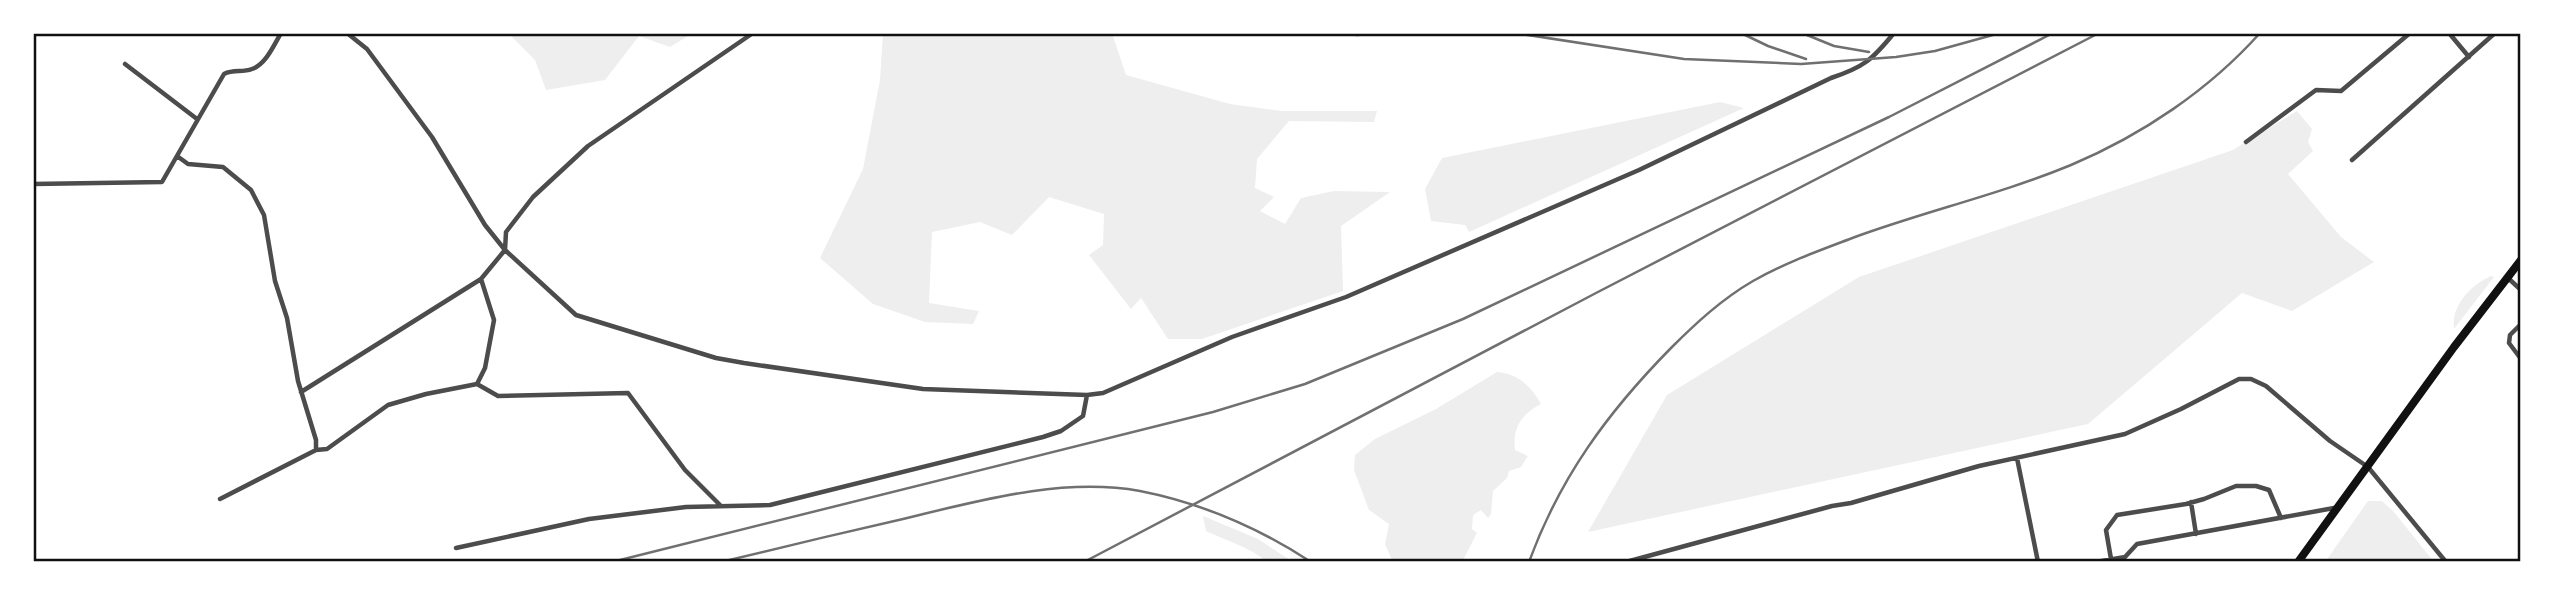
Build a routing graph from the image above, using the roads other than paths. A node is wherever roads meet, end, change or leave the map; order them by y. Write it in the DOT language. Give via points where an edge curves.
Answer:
graph roads {
  1 [pos="281,33"];
  2 [pos="347,33"];
  3 [pos="753,33"];
  4 [pos="1894,33"];
  5 [pos="2410,33"];
  6 [pos="2449,33"];
  7 [pos="2495,33"];
  8 [pos="2469,57"];
  9 [pos="125,64"];
  10 [pos="197,119"];
  11 [pos="2246,142"];
  12 [pos="177,156"];
  13 [pos="2352,160"];
  14 [pos="33,184"];
  15 [pos="505,250"];
  16 [pos="2521,260"];
  17 [pos="2508,277"];
  18 [pos="481,279"];
  19 [pos="2521,290"];
  20 [pos="2521,324"];
  21 [pos="2521,359"];
  22 [pos="477,384"];
  23 [pos="301,392"];
  24 [pos="1087,395"];
  25 [pos="316,450"];
  26 [pos="2017,458"];
  27 [pos="2368,467"];
  28 [pos="220,499"];
  29 [pos="2191,502"];
  30 [pos="721,505"];
  31 [pos="2338,508"];
  32 [pos="2281,518"];
  33 [pos="2196,534"];
  34 [pos="456,548"];
  35 [pos="2111,559"];
  36 [pos="1626,562"];
  37 [pos="2038,562"];
  38 [pos="2096,562"];
  39 [pos="2298,562"];
  40 [pos="2446,562"];
  1 -- 10 [label="street" via="264,61 253,69 224,74"];
  2 -- 15 [label="street" via="368,49"];
  3 -- 15 [label="street" via="588,146 533,197 506,232"];
  4 -- 24 [label="street" via="1859,68 1639,170 1346,297 1232,337 1103,393"];
  5 -- 11 [label="street" via="2341,91 2316,90"];
  6 -- 8 [label="street"];
  7 -- 8 [label="street"];
  8 -- 13 [label="street"];
  9 -- 10 [label="street"];
  10 -- 12 [label="street"];
  12 -- 14 [label="street" via="162,182"];
  12 -- 23 [label="street" via="188,164 223,167 251,190 264,215"];
  15 -- 18 [label="street"];
  15 -- 24 [label="street" via="576,315 716,358 923,388"];
  16 -- 17 [label="highway"];
  17 -- 19 [label="street"];
  17 -- 27 [label="highway"];
  18 -- 22 [label="street" via="494,320 485,368"];
  18 -- 23 [label="street"];
  20 -- 21 [label="street" via="2509,343"];
  22 -- 25 [label="street" via="388,404 327,449"];
  22 -- 30 [label="street" via="498,396 628,393 685,470"];
  23 -- 25 [label="street"];
  24 -- 30 [label="street" via="1083,416 1043,437 770,505"];
  25 -- 28 [label="street"];
  26 -- 27 [label="street" via="2125,434 2239,379 2251,379"];
  26 -- 36 [label="street"];
  26 -- 37 [label="street"];
  27 -- 31 [label="highway"];
  27 -- 40 [label="street"];
  29 -- 32 [label="street" via="2236,486 2256,486 2269,490"];
  29 -- 33 [label="street"];
  29 -- 35 [label="street" via="2117,515 2106,530"];
  30 -- 34 [label="street" via="589,519"];
  31 -- 32 [label="street"];
  31 -- 39 [label="highway"];
  32 -- 33 [label="street"];
  33 -- 35 [label="street" via="2137,544 2125,557"];
  35 -- 38 [label="street"];
}
